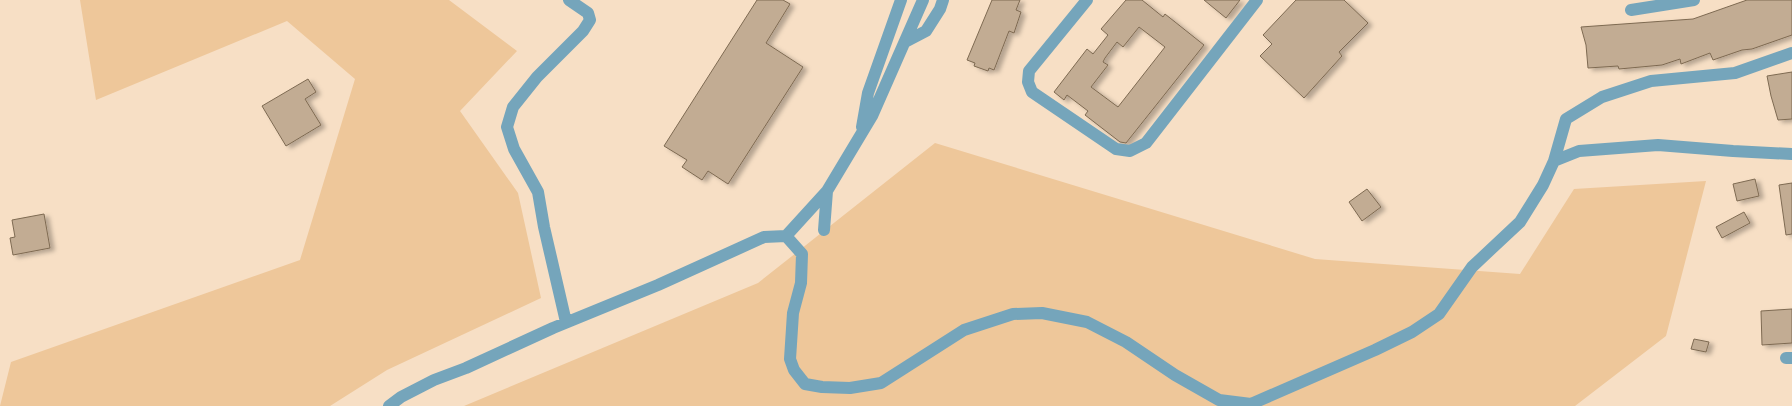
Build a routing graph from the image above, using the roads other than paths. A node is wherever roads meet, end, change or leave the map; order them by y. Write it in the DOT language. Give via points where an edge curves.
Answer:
graph roads {
  1 [pos="569,0"];
  2 [pos="901,0"];
  3 [pos="923,0"];
  4 [pos="943,0"];
  5 [pos="1087,0"];
  6 [pos="1257,0"];
  7 [pos="1694,0"];
  8 [pos="1630,10"];
  9 [pos="905,42"];
  10 [pos="1792,53"];
  11 [pos="861,135"];
  12 [pos="1792,154"];
  13 [pos="1554,161"];
  14 [pos="827,191"];
  15 [pos="824,230"];
  16 [pos="786,236"];
  17 [pos="566,322"];
  18 [pos="389,406"];
  1 -- 17 [label="street" via="588,13 590,20 583,31 512,108 507,127 514,149 538,192"];
  2 -- 11 [label="street" via="868,93"];
  3 -- 9 [label="street"];
  4 -- 9 [label="street" via="926,31"];
  5 -- 6 [label="street" via="1029,71 1028,82 1032,92 1116,149 1130,151 1146,143"];
  7 -- 8 [label="street"];
  9 -- 11 [label="street"];
  10 -- 13 [label="street" via="1735,73 1651,82 1602,98 1566,118"];
  11 -- 14 [label="street"];
  12 -- 13 [label="street" via="1658,145 1579,151"];
  13 -- 16 [label="street" via="1543,185 1520,222 1472,267 1439,314 1412,332 1375,350 1250,404 1219,400 1126,342 1087,322 1042,313 1013,314 964,330 881,383 850,388 805,384 794,370 790,359 793,313 801,283 802,254"];
  14 -- 15 [label="street"];
  14 -- 16 [label="street"];
  16 -- 17 [label="street" via="764,237 658,285"];
  17 -- 18 [label="street" via="434,380"];
}
